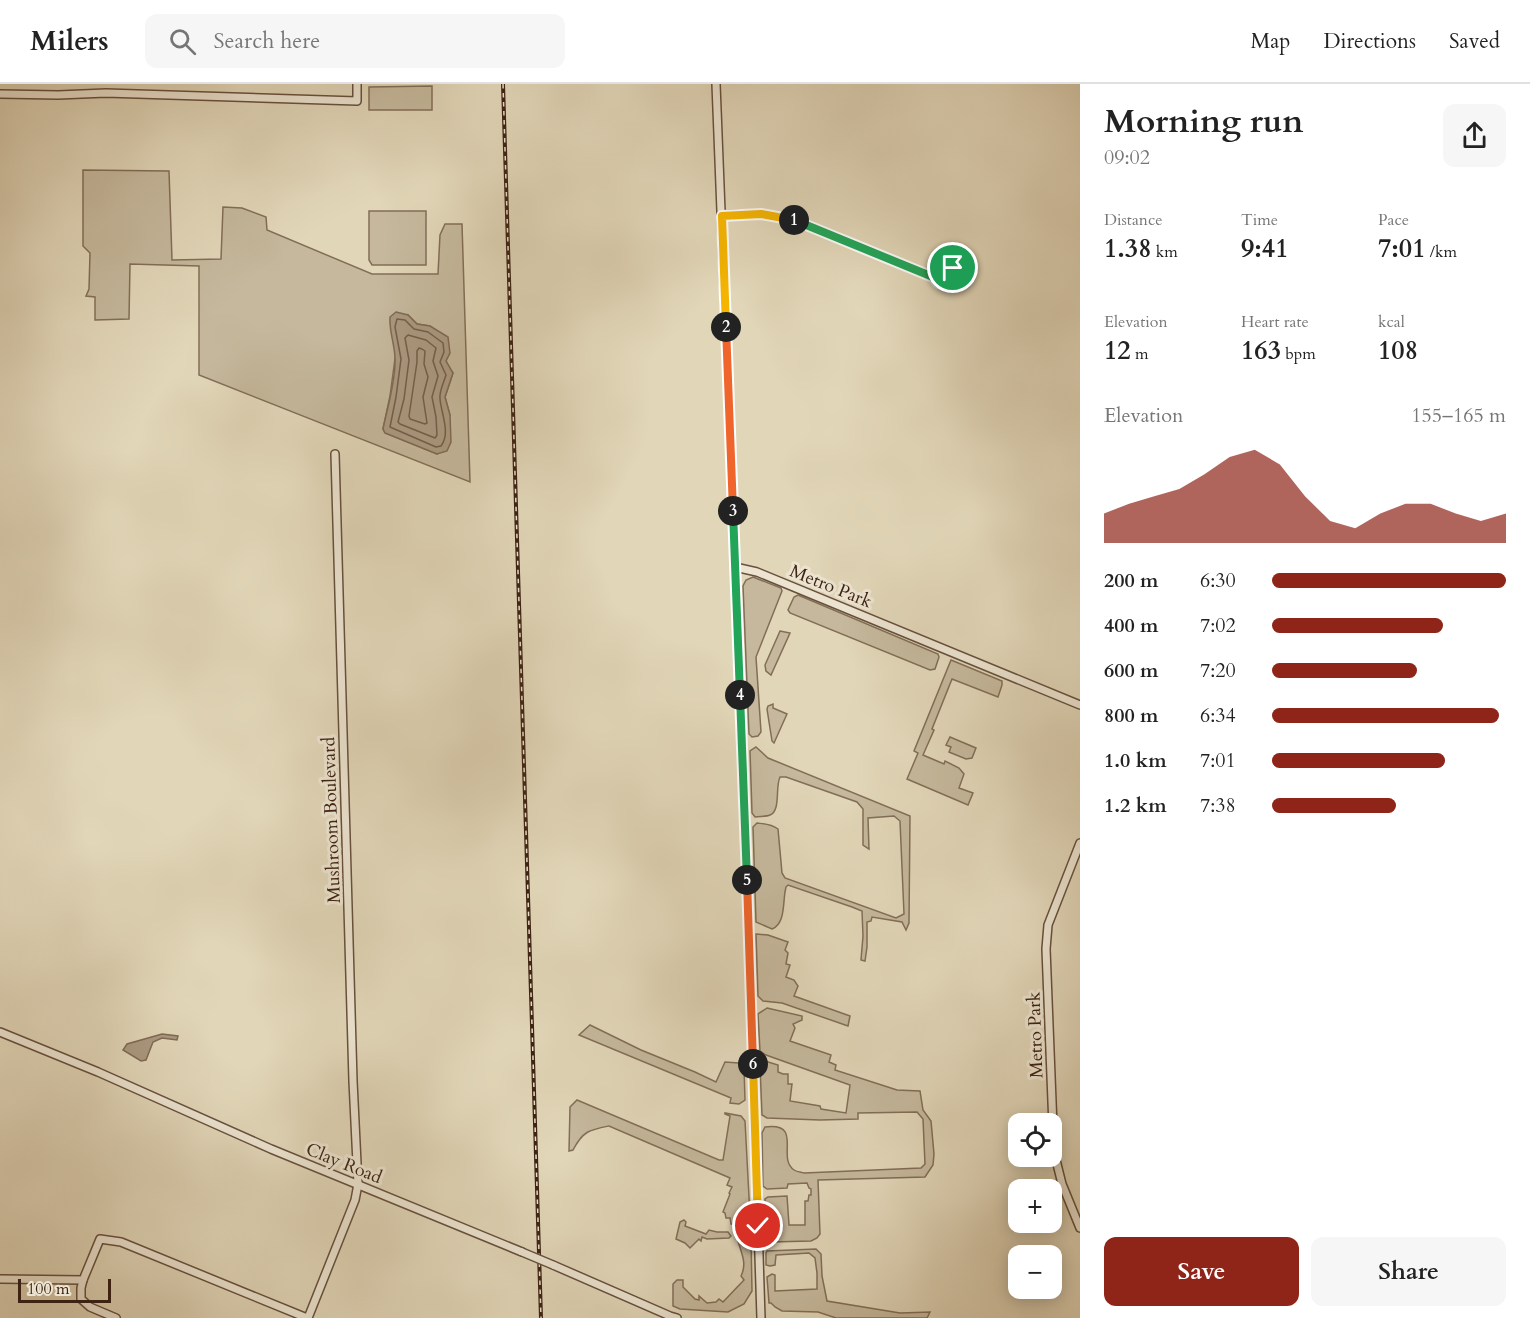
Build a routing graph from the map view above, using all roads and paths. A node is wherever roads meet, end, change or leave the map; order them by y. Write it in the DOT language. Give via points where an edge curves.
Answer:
graph roads {
  1 [pos="357,84"];
  2 [pos="716,84"];
  3 [pos="0,94"];
  4 [pos="722,216"];
  5 [pos="933,277"];
  6 [pos="335,454"];
  7 [pos="735,567"];
  8 [pos="1080,705"];
  9 [pos="1080,843"];
  10 [pos="0,1032"];
  11 [pos="358,1184"];
  12 [pos="1080,1228"];
  13 [pos="0,1278"];
  14 [pos="83,1280"];
  15 [pos="116,1318"];
  16 [pos="307,1318"];
  17 [pos="677,1318"];
  18 [pos="761,1318"];
  1 -- 3 [label="street" via="357,101 106,93"];
  2 -- 4 [label="street"];
  4 -- 5 [label="street" via="761,214 796,220"];
  4 -- 7 [label="street"];
  6 -- 11 [label="street, Mushroom Boulevard"];
  7 -- 8 [label="street, Metro Park" via="758,572"];
  7 -- 18 [label="street"];
  9 -- 12 [label="street, Metro Park" via="1052,912 1046,949 1054,1152"];
  10 -- 11 [label="street, Clay Road"];
  11 -- 16 [label="street"];
  11 -- 17 [label="street, Clay Road, bridge"];
  13 -- 14 [label="street"];
  14 -- 15 [label="street" via="81,1299"];
  14 -- 16 [label="street" via="100,1239 121,1242"];
}
